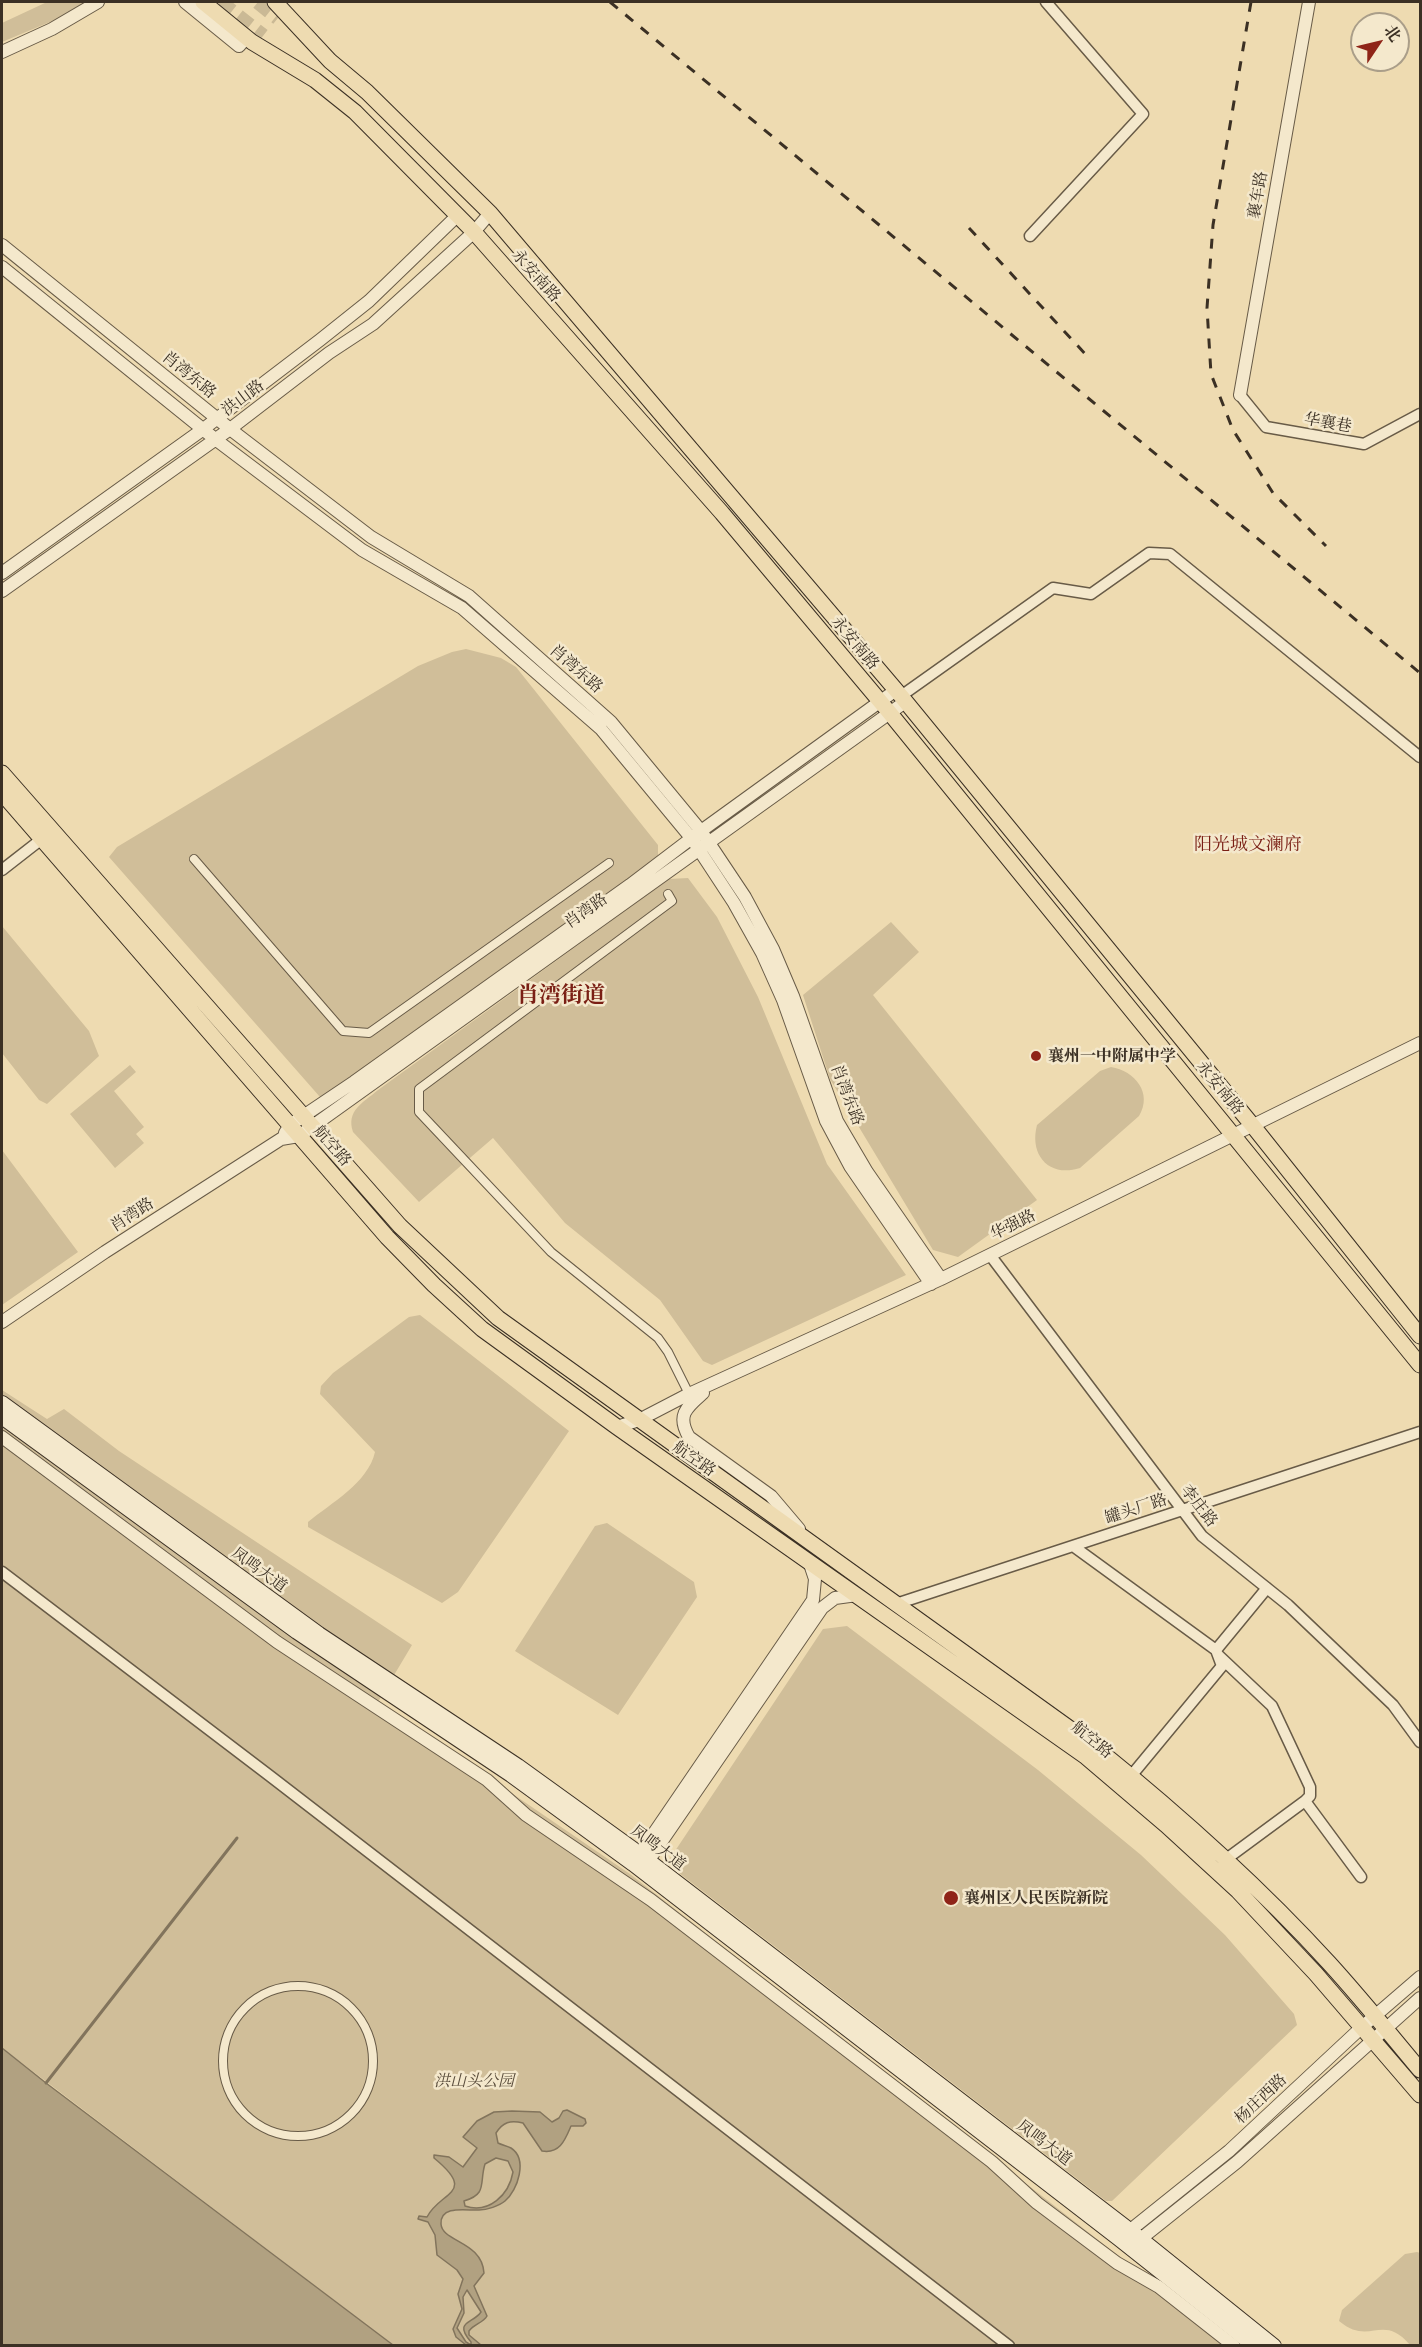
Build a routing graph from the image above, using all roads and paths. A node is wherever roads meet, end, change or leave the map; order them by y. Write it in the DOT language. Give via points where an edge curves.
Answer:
graph roads {
  1 [pos="98,2"];
  2 [pos="185,2"];
  3 [pos="203,2"];
  4 [pos="275,2"];
  5 [pos="1046,2"];
  6 [pos="1309,2"];
  7 [pos="278,18"];
  8 [pos="262,36"];
  9 [pos="247,37"];
  10 [pos="2,52"];
  11 [pos="330,61"];
  12 [pos="315,80"];
  13 [pos="490,213"];
  14 [pos="458,215"];
  15 [pos="474,232"];
  16 [pos="1030,236"];
  17 [pos="2,245"];
  18 [pos="2,267"];
  19 [pos="1240,395"];
  20 [pos="1420,414"];
  21 [pos="216,418"];
  22 [pos="230,429"];
  23 [pos="202,430"];
  24 [pos="214,439"];
  25 [pos="2,573"];
  26 [pos="2,591"];
  27 [pos="901,696"];
  28 [pos="885,707"];
  29 [pos="1420,757"];
  30 [pos="2,773"];
  31 [pos="2,793"];
  32 [pos="697,835"];
  33 [pos="43,838"];
  34 [pos="705,847"];
  35 [pos="194,859"];
  36 [pos="609,863"];
  37 [pos="2,870"];
  38 [pos="668,894"];
  39 [pos="1420,1043"];
  40 [pos="301,1126"];
  41 [pos="1253,1126"];
  42 [pos="1235,1135"];
  43 [pos="990,1254"];
  44 [pos="936,1281"];
  45 [pos="2,1322"];
  46 [pos="1420,1336"];
  47 [pos="1420,1365"];
  48 [pos="715,1382"];
  49 [pos="689,1394"];
  50 [pos="2,1403"];
  51 [pos="2,1417"];
  52 [pos="639,1419"];
  53 [pos="617,1427"];
  54 [pos="1420,1432"];
  55 [pos="2,1437"];
  56 [pos="1182,1509"];
  57 [pos="812,1544"];
  58 [pos="1073,1546"];
  59 [pos="808,1561"];
  60 [pos="2,1572"];
  61 [pos="1267,1588"];
  62 [pos="857,1595"];
  63 [pos="896,1604"];
  64 [pos="336,1652"];
  65 [pos="1217,1653"];
  66 [pos="1420,1742"];
  67 [pos="1131,1776"];
  68 [pos="1305,1801"];
  69 [pos="1225,1860"];
  70 [pos="641,1862"];
  71 [pos="1361,1876"];
  72 [pos="1420,1977"];
  73 [pos="1420,1998"];
  74 [pos="1375,2016"];
  75 [pos="1362,2027"];
  76 [pos="1386,2030"];
  77 [pos="1373,2041"];
  78 [pos="1420,2070"];
  79 [pos="228,2089"];
  80 [pos="1420,2095"];
  81 [pos="1131,2239"];
  82 [pos="1009,2346"];
  83 [pos="1234,2346"];
  84 [pos="1254,2346"];
  85 [pos="1274,2346"];
  1 -- 10 [label="street"];
  2 -- 9 [label="street" via="239,46"];
  3 -- 9 [label="main road, 永安南路"];
  4 -- 11 [label="main road, 永安南路"];
  5 -- 16 [label="street" via="1143,114"];
  6 -- 19 [label="street, 襄车路"];
  7 -- 11 [label="main road"];
  8 -- 12 [label="main road"];
  9 -- 12 [label="main road, 永安南路"];
  11 -- 13 [label="main road, 永安南路" via="367,92"];
  12 -- 14 [label="main road, 永安南路" via="355,112"];
  13 -- 15 [label="street, 洪山路"];
  13 -- 27 [label="main road, 永安南路"];
  14 -- 15 [label="main road, 永安南路"];
  14 -- 21 [label="street, 洪山路" via="369,302"];
  15 -- 22 [label="street, 洪山路" via="373,324"];
  15 -- 28 [label="main road, 永安南路" via="722,513"];
  17 -- 21 [label="street, 肖湾东路"];
  18 -- 23 [label="street, 肖湾东路"];
  19 -- 20 [label="street, 华襄巷" via="1266,427 1364,444"];
  21 -- 22 [label="street, 肖湾东路"];
  21 -- 23 [label="street, 洪山路"];
  22 -- 24 [label="street, 洪山路"];
  22 -- 32 [label="street, 肖湾东路" via="370,537 469,596 611,722"];
  23 -- 24 [label="street, 肖湾东路"];
  23 -- 25 [label="street, 洪山路"];
  24 -- 26 [label="street, 洪山路"];
  24 -- 32 [label="street, 肖湾东路" via="362,550 462,608 601,729"];
  27 -- 28 [label="street, 肖湾路"];
  27 -- 29 [label="street" via="1053,588 1091,594 1149,553 1170,554"];
  27 -- 41 [label="main road, 永安南路"];
  28 -- 32 [label="street, 肖湾路"];
  28 -- 34 [label="street, 肖湾路"];
  28 -- 42 [label="main road, 永安南路"];
  30 -- 40 [label="main road, 航空路"];
  31 -- 33 [label="main road, 航空路"];
  32 -- 34 [label="street, 肖湾东路"];
  32 -- 40 [label="street, 肖湾路" via="402,1048"];
  33 -- 37 [label="street"];
  33 -- 40 [label="main road, 航空路"];
  34 -- 40 [label="street, 肖湾路"];
  34 -- 44 [label="street, 肖湾东路" via="762,953 826,1121 845,1157"];
  35 -- 36 [label="street" via="343,1031 369,1034"];
  38 -- 49 [label="street" via="672,901 419,1089 420,1112 551,1252 658,1338"];
  39 -- 41 [label="street, 华强路"];
  40 -- 45 [label="street, 肖湾路"];
  40 -- 52 [label="main road, 航空路" via="498,1318"];
  40 -- 53 [label="main road, 航空路" via="387,1238 466,1315"];
  41 -- 42 [label="street, 华强路"];
  41 -- 46 [label="main road, 永安南路"];
  42 -- 43 [label="street, 华强路"];
  42 -- 47 [label="main road, 永安南路"];
  43 -- 44 [label="street, 华强路"];
  43 -- 56 [label="street, 李庄路"];
  44 -- 48 [label="street, 华强路"];
  48 -- 49 [label="street, 华强路"];
  48 -- 57 [label="street" via="688,1406 682,1419 689,1437 771,1497"];
  49 -- 52 [label="street, 华强路"];
  50 -- 64 [label="main road, 凤鸣大道"];
  51 -- 64 [label="main road, 凤鸣大道"];
  52 -- 53 [label="street, 华强路"];
  52 -- 57 [label="main road, 航空路"];
  53 -- 59 [label="main road, 航空路"];
  54 -- 56 [label="street, 罐头厂路"];
  55 -- 83 [label="street" via="277,1642 487,1780 526,1815 651,1900 992,2162 1037,2203 1117,2263 1159,2287"];
  56 -- 58 [label="street, 罐头厂路"];
  56 -- 61 [label="street, 李庄路" via="1202,1536"];
  57 -- 63 [label="main road, 航空路"];
  58 -- 63 [label="street, 罐头厂路"];
  58 -- 65 [label="street"];
  59 -- 62 [label="main road, 航空路"];
  59 -- 70 [label="street" via="815,1579 813,1600"];
  60 -- 82 [label="street"];
  61 -- 65 [label="street"];
  61 -- 66 [label="street, 李庄路" via="1393,1704"];
  62 -- 70 [label="street" via="835,1598 822,1608"];
  62 -- 75 [label="main road, 航空路" via="1064,1740 1166,1825 1239,1891"];
  63 -- 67 [label="main road, 航空路"];
  64 -- 70 [label="main road, 凤鸣大道"];
  65 -- 67 [label="street" via="1222,1666"];
  65 -- 68 [label="street" via="1272,1706 1310,1787 1310,1796"];
  67 -- 69 [label="main road, 航空路"];
  68 -- 69 [label="street"];
  68 -- 71 [label="street"];
  69 -- 74 [label="main road, 航空路" via="1328,1962"];
  70 -- 81 [label="main road, 凤鸣大道"];
  72 -- 74 [label="street, 杨庄西路"];
  73 -- 76 [label="street, 杨庄西路"];
  74 -- 75 [label="street, 杨庄西路"];
  74 -- 76 [label="main road, 航空路"];
  75 -- 77 [label="main road, 航空路"];
  75 -- 81 [label="street, 杨庄西路"];
  76 -- 77 [label="street, 杨庄西路"];
  76 -- 78 [label="main road, 航空路"];
  77 -- 80 [label="main road, 航空路"];
  77 -- 81 [label="street, 杨庄西路" via="1234,2164"];
  79 -- 79 [label="street" via="222,2063 226,2037 238,2014 258,1996 282,1986 308,1985 329,1991 348,2003 363,2021 372,2043 374,2066 369,2089 357,2109 338,2126 313,2135 287,2136 262,2127 242,2111"];
  81 -- 84 [label="main road, 凤鸣大道"];
  81 -- 85 [label="main road, 凤鸣大道"];
}
